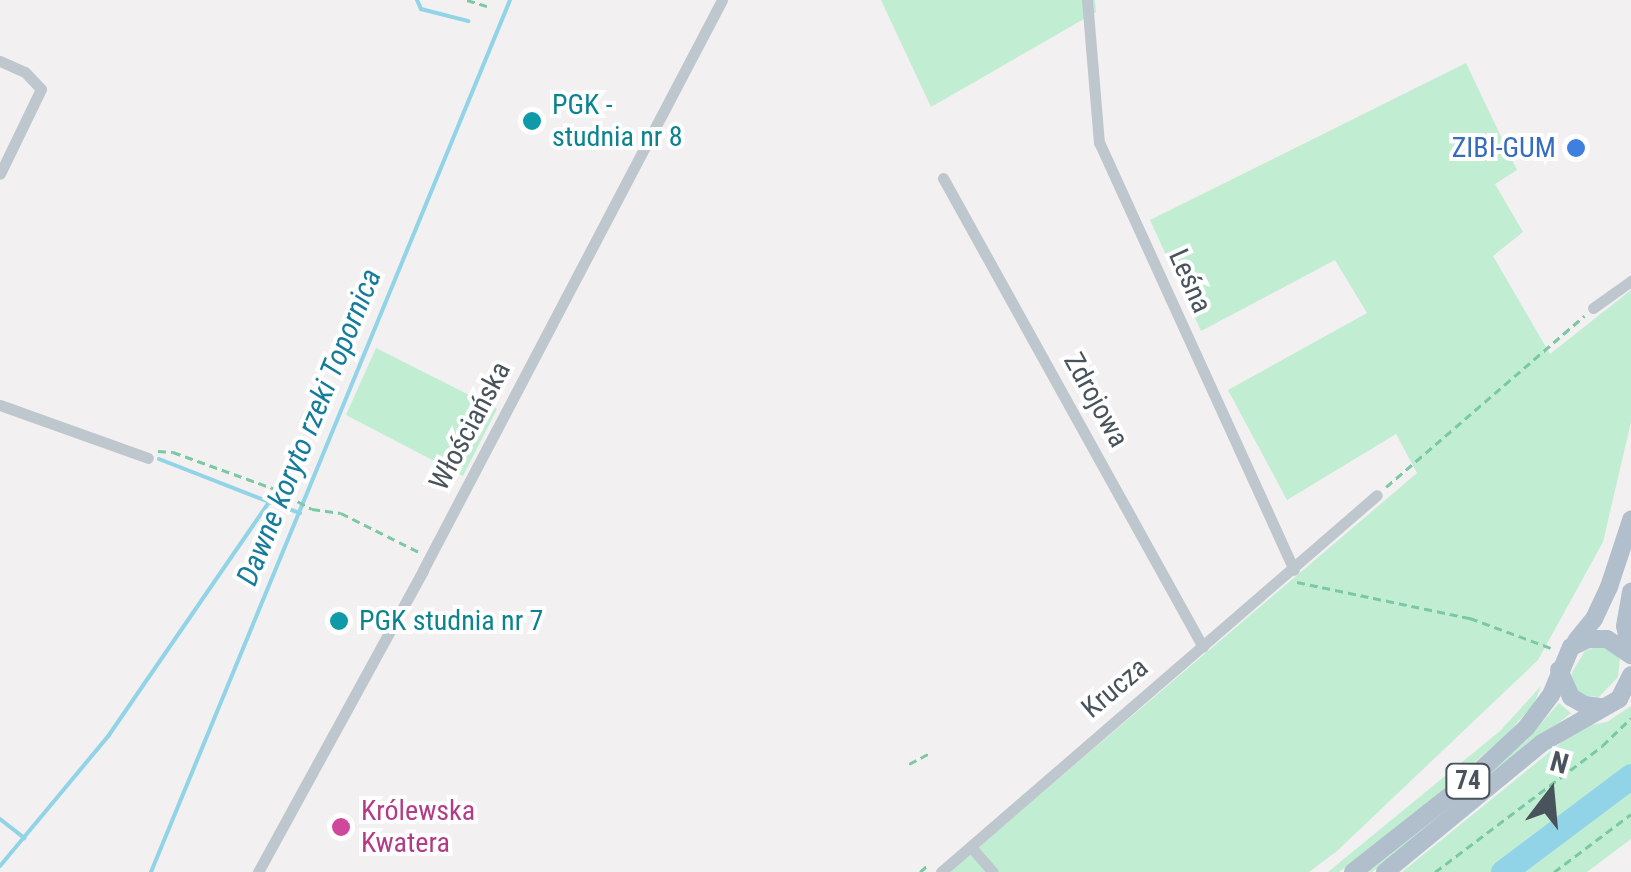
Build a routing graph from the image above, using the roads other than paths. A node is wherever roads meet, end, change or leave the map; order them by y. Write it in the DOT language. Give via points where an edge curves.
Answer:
graph roads {
  1 [pos="722,0"];
  2 [pos="1087,0"];
  3 [pos="0,61"];
  4 [pos="0,174"];
  5 [pos="943,178"];
  6 [pos="1631,281"];
  7 [pos="1593,308"];
  8 [pos="0,406"];
  9 [pos="148,458"];
  10 [pos="1378,494"];
  11 [pos="1631,520"];
  12 [pos="1294,576"];
  13 [pos="1631,592"];
  14 [pos="1203,647"];
  15 [pos="1571,647"];
  16 [pos="1630,654"];
  17 [pos="1559,670"];
  18 [pos="1631,675"];
  19 [pos="1608,706"];
  20 [pos="971,847"];
  21 [pos="258,872"];
  22 [pos="941,872"];
  23 [pos="994,872"];
  24 [pos="1353,872"];
  25 [pos="1385,872"];
  1 -- 21 [label="street, Włościańska"];
  2 -- 12 [label="street, Leśna" via="1099,142"];
  3 -- 4 [label="street" via="25,72 41,89"];
  5 -- 14 [label="street, Zdrojowa"];
  6 -- 7 [label="street"];
  8 -- 9 [label="street"];
  10 -- 12 [label="street, Krucza"];
  11 -- 15 [label="main road, 74" via="1594,618"];
  12 -- 14 [label="street, Krucza"];
  13 -- 16 [label="main road" via="1625,626"];
  14 -- 20 [label="street, Krucza"];
  15 -- 16 [label="main road" via="1596,638"];
  15 -- 17 [label="main road, 74"];
  17 -- 19 [label="main road" via="1571,697"];
  17 -- 24 [label="main road, 74" via="1546,702 1512,742"];
  18 -- 19 [label="main road, 74"];
  19 -- 25 [label="main road, 74" via="1542,743"];
  20 -- 22 [label="street, Krucza"];
  20 -- 23 [label="street"];
}
